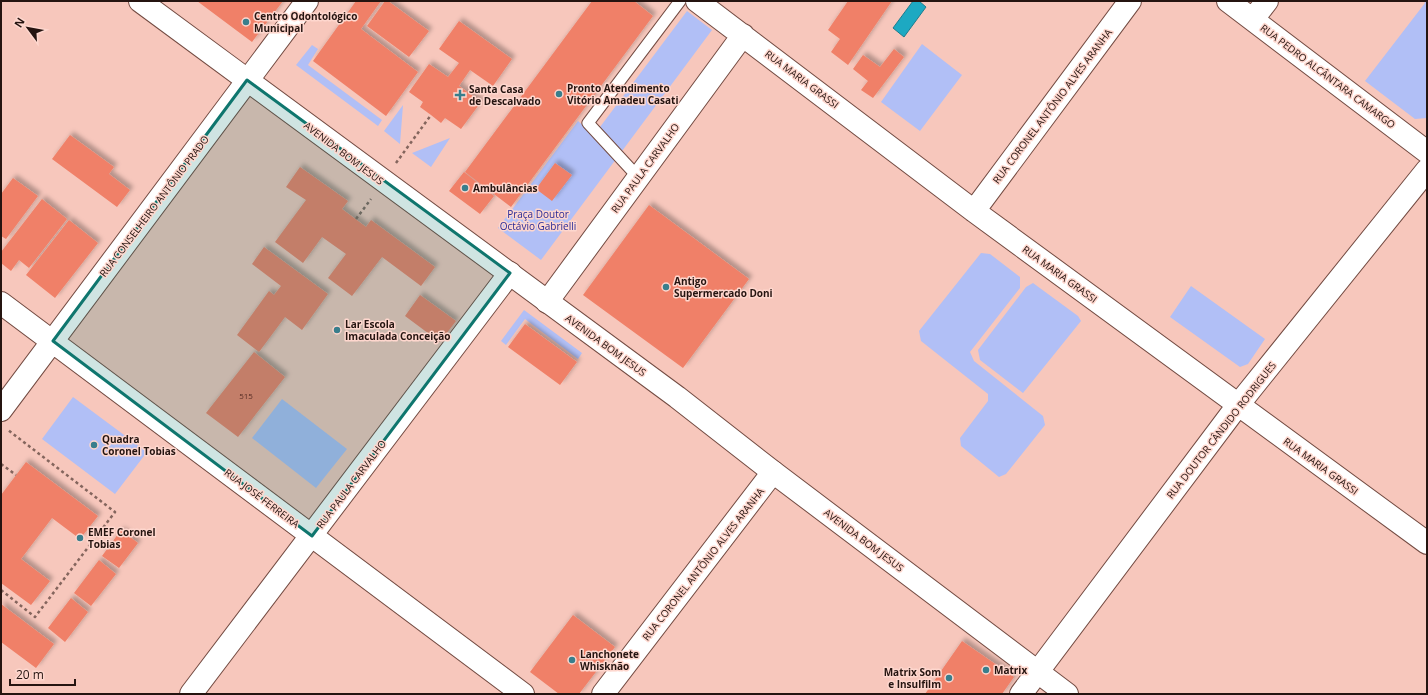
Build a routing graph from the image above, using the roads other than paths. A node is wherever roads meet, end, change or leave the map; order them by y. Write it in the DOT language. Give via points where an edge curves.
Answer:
graph roads {
  1 [pos="140,1"];
  2 [pos="307,1"];
  3 [pos="680,1"];
  4 [pos="1130,1"];
  5 [pos="1228,1"];
  6 [pos="1267,1"];
  7 [pos="711,5"];
  8 [pos="1253,19"];
  9 [pos="743,35"];
  10 [pos="246,80"];
  11 [pos="1427,152"];
  12 [pos="1427,170"];
  13 [pos="638,177"];
  14 [pos="974,211"];
  15 [pos="510,273"];
  16 [pos="547,302"];
  17 [pos="1,303"];
  18 [pos="53,341"];
  19 [pos="1238,406"];
  20 [pos="3,419"];
  21 [pos="773,472"];
  22 [pos="312,536"];
  23 [pos="1427,543"];
  24 [pos="1037,672"];
  25 [pos="191,694"];
  26 [pos="523,694"];
  27 [pos="603,694"];
  28 [pos="1021,694"];
  29 [pos="1067,694"];
  1 -- 10 [label="street, AVENIDA BOM JESUS"];
  2 -- 10 [label="street, RUA CONSELHEIRO ANTÔNIO PRADO"];
  3 -- 13 [label="lane" via="588,123"];
  4 -- 14 [label="street, RUA CORONEL ANTÔNIO ALVES ARANHA"];
  5 -- 8 [label="street, RUA PEDRO ALCÂNTARA CAMARGO"];
  6 -- 8 [label="street"];
  7 -- 9 [label="street, RUA MARIA GRASSI"];
  8 -- 11 [label="street, RUA PEDRO ALCÂNTARA CAMARGO"];
  9 -- 13 [label="street, RUA PAULA CARVALHO"];
  9 -- 14 [label="street, RUA MARIA GRASSI"];
  10 -- 15 [label="street, AVENIDA BOM JESUS"];
  10 -- 18 [label="street, RUA CONSELHEIRO ANTÔNIO PRADO"];
  12 -- 19 [label="street, RUA DOUTOR CÂNDIDO RODRIGUES"];
  13 -- 16 [label="street, RUA PAULA CARVALHO"];
  14 -- 19 [label="street, RUA MARIA GRASSI"];
  15 -- 16 [label="street, AVENIDA BOM JESUS"];
  15 -- 22 [label="street, RUA PAULA CARVALHO"];
  16 -- 21 [label="street, AVENIDA BOM JESUS" via="677,397"];
  17 -- 18 [label="street, RUA JOSÉ FERREIRA"];
  18 -- 20 [label="street, RUA CONSELHEIRO ANTÔNIO PRADO"];
  18 -- 22 [label="street, RUA JOSÉ FERREIRA"];
  19 -- 23 [label="street, RUA MARIA GRASSI"];
  19 -- 24 [label="street, RUA DOUTOR CÂNDIDO RODRIGUES"];
  21 -- 24 [label="street, AVENIDA BOM JESUS"];
  21 -- 27 [label="street, RUA CORONEL ANTÔNIO ALVES ARANHA"];
  22 -- 25 [label="street, RUA PAULA CARVALHO"];
  22 -- 26 [label="street, RUA JOSÉ FERREIRA"];
  24 -- 28 [label="street, RUA DOUTOR CÂNDIDO RODRIGUES"];
  24 -- 29 [label="street, AVENIDA BOM JESUS"];
}
